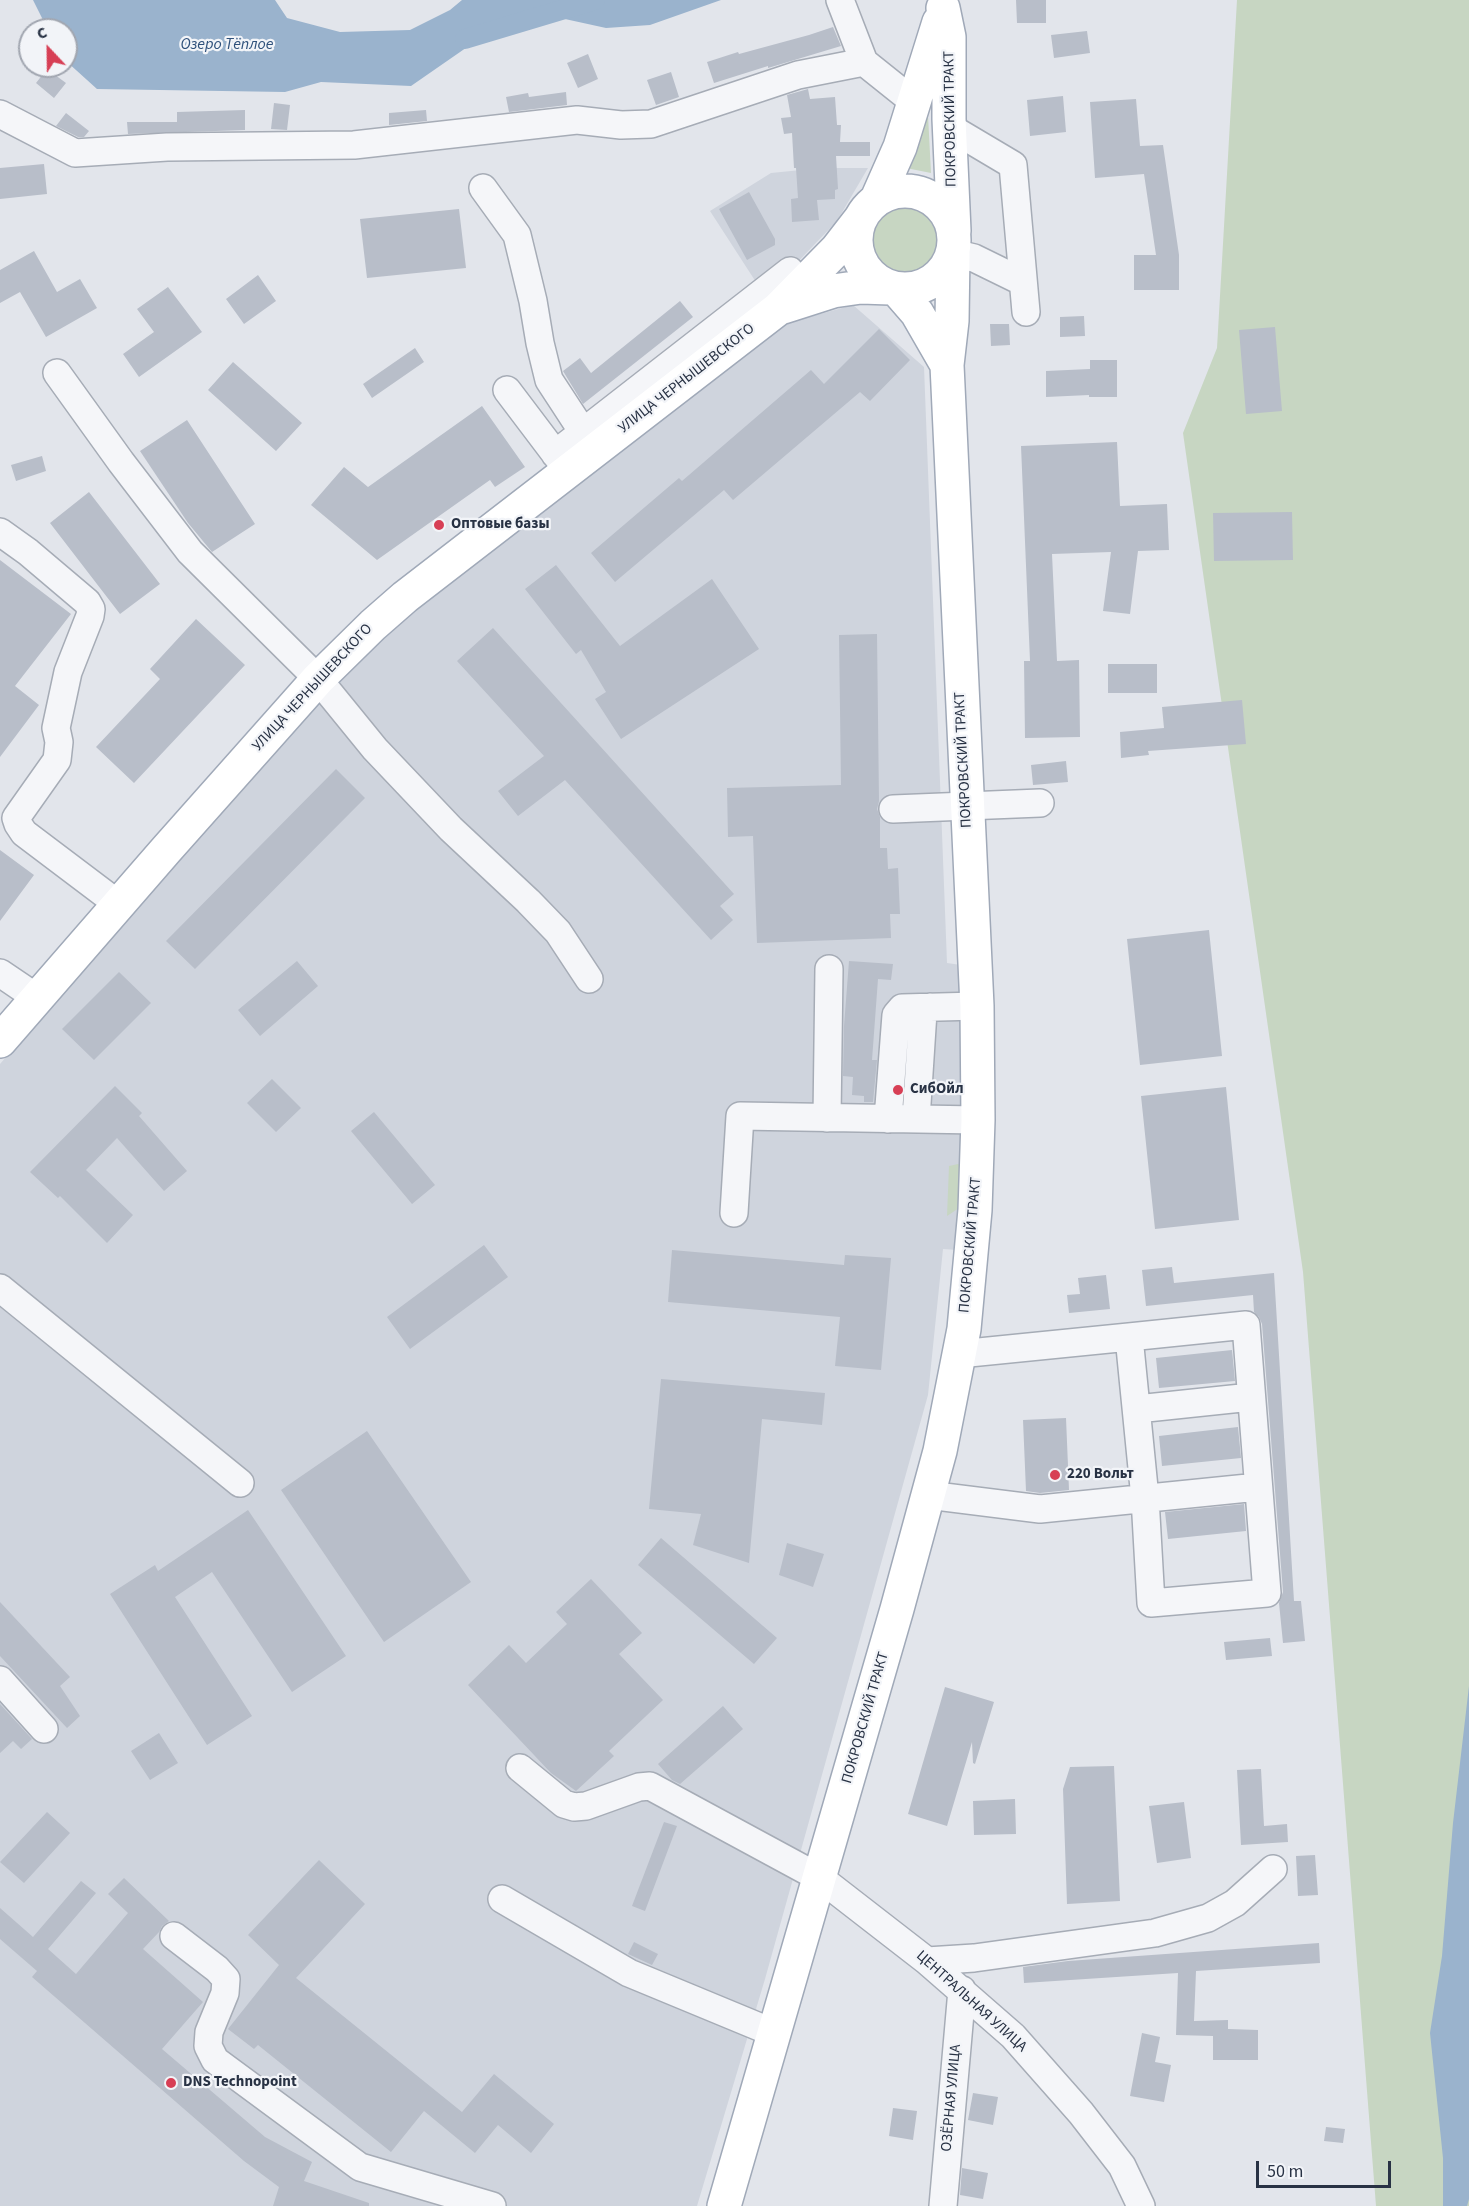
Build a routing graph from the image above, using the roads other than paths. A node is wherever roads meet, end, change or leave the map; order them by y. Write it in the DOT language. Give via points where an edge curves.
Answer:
graph roads {
  1 [pos="840,0"];
  2 [pos="944,4"];
  3 [pos="864,62"];
  4 [pos="914,102"];
  5 [pos="0,114"];
  6 [pos="949,127"];
  7 [pos="483,188"];
  8 [pos="869,209"];
  9 [pos="953,242"];
  10 [pos="790,271"];
  11 [pos="1023,282"];
  12 [pos="894,289"];
  13 [pos="778,309"];
  14 [pos="1026,312"];
  15 [pos="946,364"];
  16 [pos="57,373"];
  17 [pos="507,390"];
  18 [pos="583,432"];
  19 [pos="562,462"];
  20 [pos="0,532"];
  21 [pos="318,679"];
  22 [pos="1040,803"];
  23 [pos="967,806"];
  24 [pos="893,809"];
  25 [pos="118,904"];
  26 [pos="829,969"];
  27 [pos="0,973"];
  28 [pos="589,979"];
  29 [pos="37,998"];
  30 [pos="977,1006"];
  31 [pos="930,1007"];
  32 [pos="0,1041"];
  33 [pos="827,1118"];
  34 [pos="888,1119"];
  35 [pos="916,1119"];
  36 [pos="978,1120"];
  37 [pos="734,1213"];
  38 [pos="0,1288"];
  39 [pos="1129,1337"];
  40 [pos="959,1354"];
  41 [pos="1251,1397"];
  42 [pos="1137,1409"];
  43 [pos="240,1483"];
  44 [pos="1258,1487"];
  45 [pos="928,1495"];
  46 [pos="1145,1498"];
  47 [pos="0,1680"];
  48 [pos="44,1729"];
  49 [pos="520,1768"];
  50 [pos="1273,1869"];
  51 [pos="820,1878"];
  52 [pos="501,1899"];
  53 [pos="174,1936"];
  54 [pos="927,1961"];
  55 [pos="962,1990"];
  56 [pos="774,2033"];
  57 [pos="492,2206"];
  58 [pos="724,2206"];
  59 [pos="943,2206"];
  60 [pos="1141,2206"];
  1 -- 3 [label="street"];
  2 -- 4 [label="main road, УЛИЦА ЧЕРНЫШЕВСКОГО"];
  2 -- 6 [label="main road, ПОКРОВСКИЙ ТРАКТ" via="949,37"];
  3 -- 4 [label="street"];
  3 -- 5 [label="street" via="798,75 651,124 577,120 354,145 167,147 75,153"];
  4 -- 8 [label="main road, УЛИЦА ЧЕРНЫШЕВСКОГО" via="900,147"];
  6 -- 9 [label="main road, ПОКРОВСКИЙ ТРАКТ"];
  6 -- 11 [label="street" via="1013,165"];
  7 -- 18 [label="street" via="517,235 549,380"];
  8 -- 9 [label="main road" via="901,191 926,195 945,211"];
  8 -- 12 [label="main road" via="855,243 858,255 870,275"];
  8 -- 13 [label="main road, УЛИЦА ЧЕРНЫШЕВСКОГО" via="837,249"];
  9 -- 11 [label="street" via="974,258"];
  9 -- 12 [label="main road" via="949,263 935,280 914,289"];
  9 -- 15 [label="main road, ПОКРОВСКИЙ ТРАКТ" via="952,321"];
  10 -- 18 [label="street"];
  11 -- 14 [label="street"];
  12 -- 13 [label="main road" via="861,287 833,291"];
  12 -- 15 [label="main road" via="917,313"];
  13 -- 19 [label="main road, УЛИЦА ЧЕРНЫШЕВСКОГО"];
  15 -- 23 [label="main road, ПОКРОВСКИЙ ТРАКТ"];
  16 -- 21 [label="street" via="190,552"];
  17 -- 19 [label="street"];
  18 -- 19 [label="street"];
  19 -- 21 [label="main road, УЛИЦА ЧЕРНЫШЕВСКОГО" via="373,625"];
  20 -- 25 [label="street" via="91,609 68,672 56,728 57,760 16,818 24,833"];
  21 -- 25 [label="main road, УЛИЦА ЧЕРНЫШЕВСКОГО"];
  21 -- 28 [label="street" via="375,749 558,932"];
  22 -- 23 [label="street"];
  23 -- 24 [label="street"];
  23 -- 30 [label="main road, ПОКРОВСКИЙ ТРАКТ"];
  25 -- 29 [label="main road, УЛИЦА ЧЕРНЫШЕВСКОГО"];
  26 -- 33 [label="street"];
  27 -- 29 [label="street"];
  29 -- 32 [label="main road, УЛИЦА ЧЕРНЫШЕВСКОГО"];
  30 -- 31 [label="street"];
  30 -- 36 [label="main road, ПОКРОВСКИЙ ТРАКТ"];
  31 -- 34 [label="street" via="902,1008 896,1015"];
  31 -- 35 [label="street" via="924,1012"];
  33 -- 34 [label="street"];
  33 -- 37 [label="street" via="740,1116"];
  34 -- 35 [label="street"];
  35 -- 36 [label="street"];
  36 -- 40 [label="main road, ПОКРОВСКИЙ ТРАКТ" via="975,1210"];
  38 -- 43 [label="street"];
  39 -- 40 [label="street"];
  39 -- 41 [label="street" via="1246,1325"];
  39 -- 42 [label="street"];
  40 -- 45 [label="main road, ПОКРОВСКИЙ ТРАКТ"];
  41 -- 42 [label="street"];
  41 -- 44 [label="street"];
  42 -- 46 [label="street"];
  44 -- 46 [label="street"];
  44 -- 46 [label="street" via="1267,1593 1151,1603"];
  45 -- 46 [label="street" via="1040,1509"];
  45 -- 51 [label="main road, ПОКРОВСКИЙ ТРАКТ"];
  47 -- 48 [label="street"];
  49 -- 51 [label="street, ЦЕНТРАЛЬНАЯ УЛИЦА" via="564,1804 574,1807 650,1786"];
  50 -- 54 [label="street" via="1235,1904 1208,1918 1155,1934"];
  51 -- 54 [label="street, ЦЕНТРАЛЬНАЯ УЛИЦА"];
  51 -- 56 [label="main road, ПОКРОВСКИЙ ТРАКТ"];
  52 -- 56 [label="street" via="629,1973"];
  53 -- 57 [label="street" via="226,1979 225,1993 209,2032 208,2046 215,2060 360,2167"];
  54 -- 55 [label="street, ЦЕНТРАЛЬНАЯ УЛИЦА"];
  55 -- 59 [label="street, ОЗЁРНАЯ УЛИЦА"];
  55 -- 60 [label="street, ЦЕНТРАЛЬНАЯ УЛИЦА" via="1014,2036 1081,2113 1122,2166"];
  56 -- 58 [label="main road, ПОКРОВСКИЙ ТРАКТ"];
}
